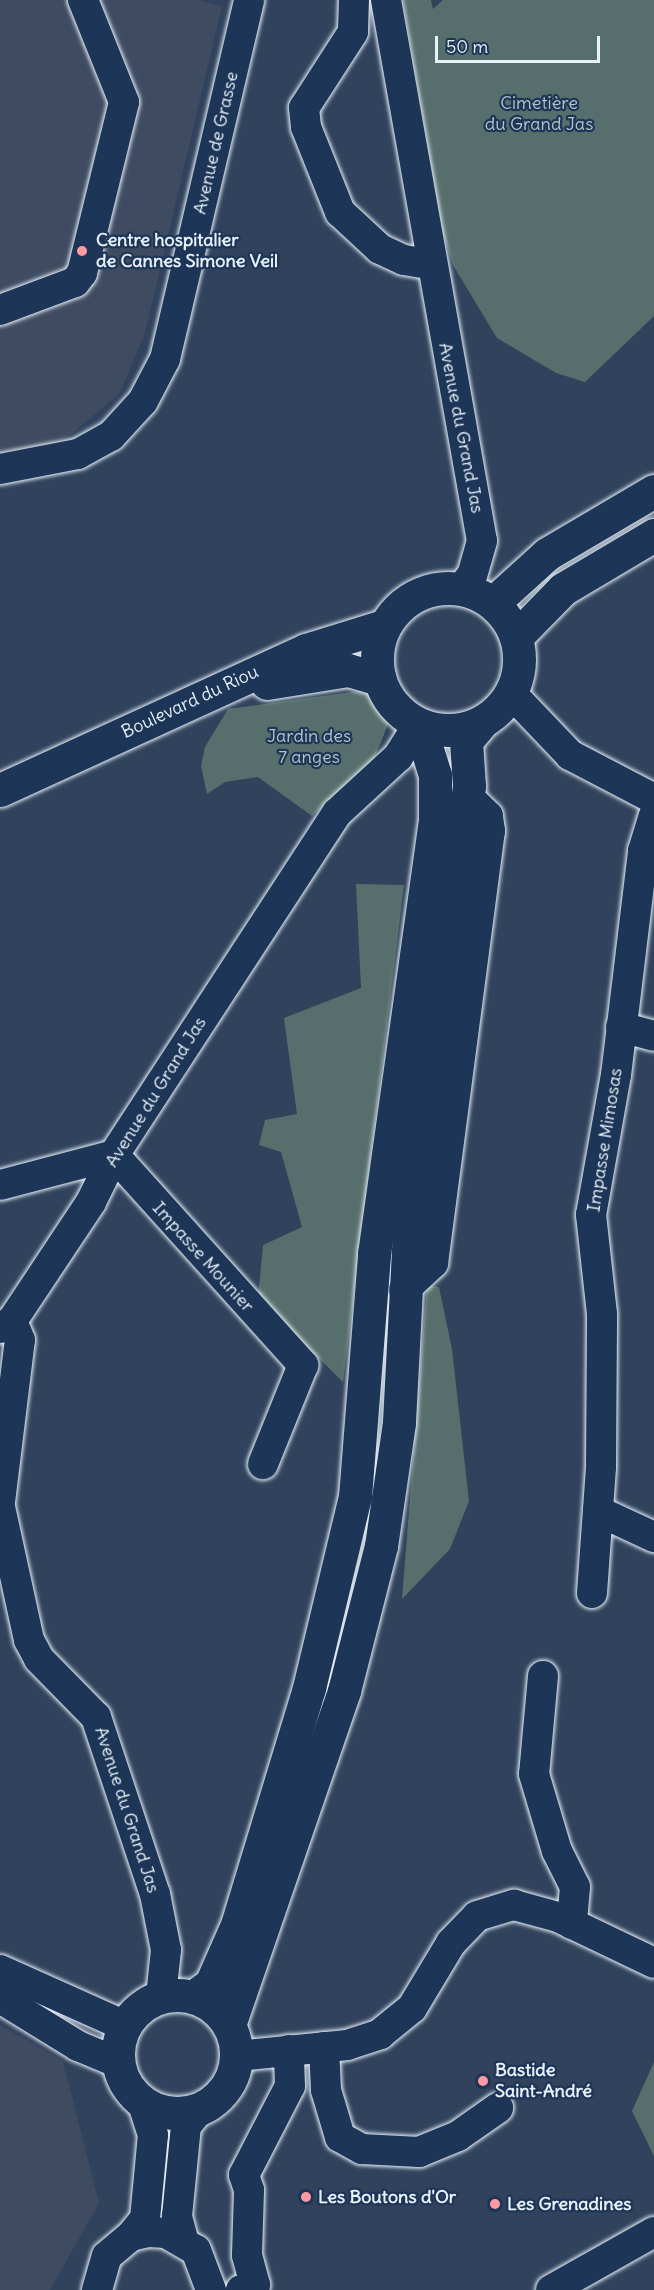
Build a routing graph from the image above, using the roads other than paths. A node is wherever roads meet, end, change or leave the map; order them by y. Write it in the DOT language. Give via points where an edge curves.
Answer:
graph roads {
  1 [pos="83,0"];
  2 [pos="249,0"];
  3 [pos="354,0"];
  4 [pos="386,0"];
  5 [pos="430,264"];
  6 [pos="0,310"];
  7 [pos="0,469"];
  8 [pos="654,491"];
  9 [pos="654,535"];
  10 [pos="461,589"];
  11 [pos="492,603"];
  12 [pos="384,626"];
  13 [pos="516,637"];
  14 [pos="380,679"];
  15 [pos="511,693"];
  16 [pos="483,721"];
  17 [pos="419,724"];
  18 [pos="0,790"];
  19 [pos="654,799"];
  20 [pos="0,809"];
  21 [pos="654,816"];
  22 [pos="621,1027"];
  23 [pos="654,1036"];
  24 [pos="114,1155"];
  25 [pos="0,1185"];
  26 [pos="6,1324"];
  27 [pos="263,1464"];
  28 [pos="0,1502"];
  29 [pos="0,1507"];
  30 [pos="598,1511"];
  31 [pos="654,1538"];
  32 [pos="592,1593"];
  33 [pos="543,1676"];
  34 [pos="572,1924"];
  35 [pos="654,1964"];
  36 [pos="0,1970"];
  37 [pos="161,1997"];
  38 [pos="193,1997"];
  39 [pos="0,1998"];
  40 [pos="229,2025"];
  41 [pos="125,2026"];
  42 [pos="324,2047"];
  43 [pos="289,2050"];
  44 [pos="237,2056"];
  45 [pos="119,2063"];
  46 [pos="142,2102"];
  47 [pos="498,2108"];
  48 [pos="199,2110"];
  49 [pos="654,2232"];
  50 [pos="131,2236"];
  51 [pos="183,2239"];
  52 [pos="94,2283"];
  53 [pos="211,2290"];
  54 [pos="241,2290"];
  55 [pos="551,2290"];
  1 -- 6 [label="street" via="124,102 82,273 75,282"];
  2 -- 7 [label="street, Avenue de Grasse" via="160,369 143,401 111,436 78,454"];
  3 -- 5 [label="street" via="353,32 304,108 306,127 340,212 380,249 404,261"];
  4 -- 5 [label="street, Avenue du Grand Jas"];
  5 -- 10 [label="street, Avenue du Grand Jas" via="482,541 472,575"];
  8 -- 11 [label="main road" via="547,554"];
  9 -- 13 [label="main road" via="563,590"];
  10 -- 11 [label="main road"];
  10 -- 12 [label="main road" via="417,594"];
  11 -- 13 [label="main road"];
  12 -- 14 [label="main road" via="377,661"];
  12 -- 18 [label="main road, Boulevard du Riou" via="306,650 230,682"];
  13 -- 15 [label="main road" via="518,675"];
  14 -- 17 [label="main road" via="402,713"];
  14 -- 20 [label="main road, Boulevard du Riou" via="348,670 267,684"];
  15 -- 16 [label="main road"];
  15 -- 19 [label="street" via="570,755"];
  16 -- 17 [label="main road" via="441,730"];
  16 -- 40 [label="main road" via="466,741 468,797 404,1290 399,1422 381,1546 344,1691"];
  17 -- 24 [label="street, Avenue du Grand Jas" via="398,758 337,813"];
  17 -- 38 [label="main road" via="435,775 435,822 374,1254 354,1497 309,1688 237,1925 211,1984"];
  21 -- 22 [label="street, Impasse Mimosas" via="643,851"];
  22 -- 23 [label="street"];
  22 -- 30 [label="street, Impasse Mimosas" via="591,1215 602,1314"];
  24 -- 25 [label="street"];
  24 -- 26 [label="street, Avenue du Grand Jas" via="91,1202"];
  24 -- 27 [label="street, Impasse Mounier" via="303,1365"];
  26 -- 28 [label="street, Avenue du Grand Jas" via="20,1340"];
  29 -- 37 [label="street, Avenue du Grand Jas" via="29,1640 39,1659 96,1717 155,1894 166,1950"];
  30 -- 31 [label="street"];
  30 -- 32 [label="street, Impasse Mimosas"];
  33 -- 34 [label="street" via="534,1774 557,1851 575,1887"];
  34 -- 35 [label="street"];
  34 -- 42 [label="street" via="514,1905 477,1916 451,1942 412,2008 380,2034"];
  36 -- 41 [label="street"];
  37 -- 38 [label="main road"];
  37 -- 41 [label="main road"];
  38 -- 40 [label="main road"];
  39 -- 45 [label="street" via="78,2046"];
  40 -- 44 [label="main road"];
  41 -- 45 [label="main road"];
  42 -- 43 [label="street"];
  42 -- 47 [label="street" via="326,2090 340,2137 362,2149 418,2152 458,2136"];
  43 -- 44 [label="street"];
  43 -- 54 [label="street" via="290,2086 244,2175 249,2190 247,2255 255,2285"];
  44 -- 48 [label="main road" via="226,2089"];
  45 -- 46 [label="main road"];
  46 -- 48 [label="main road" via="160,2111"];
  46 -- 50 [label="street" via="153,2135 145,2219"];
  48 -- 51 [label="street" via="186,2126 177,2216"];
  49 -- 55 [label="street"];
  50 -- 51 [label="street" via="166,2233"];
  50 -- 52 [label="street" via="118,2244"];
  51 -- 53 [label="street" via="206,2265"];
}
